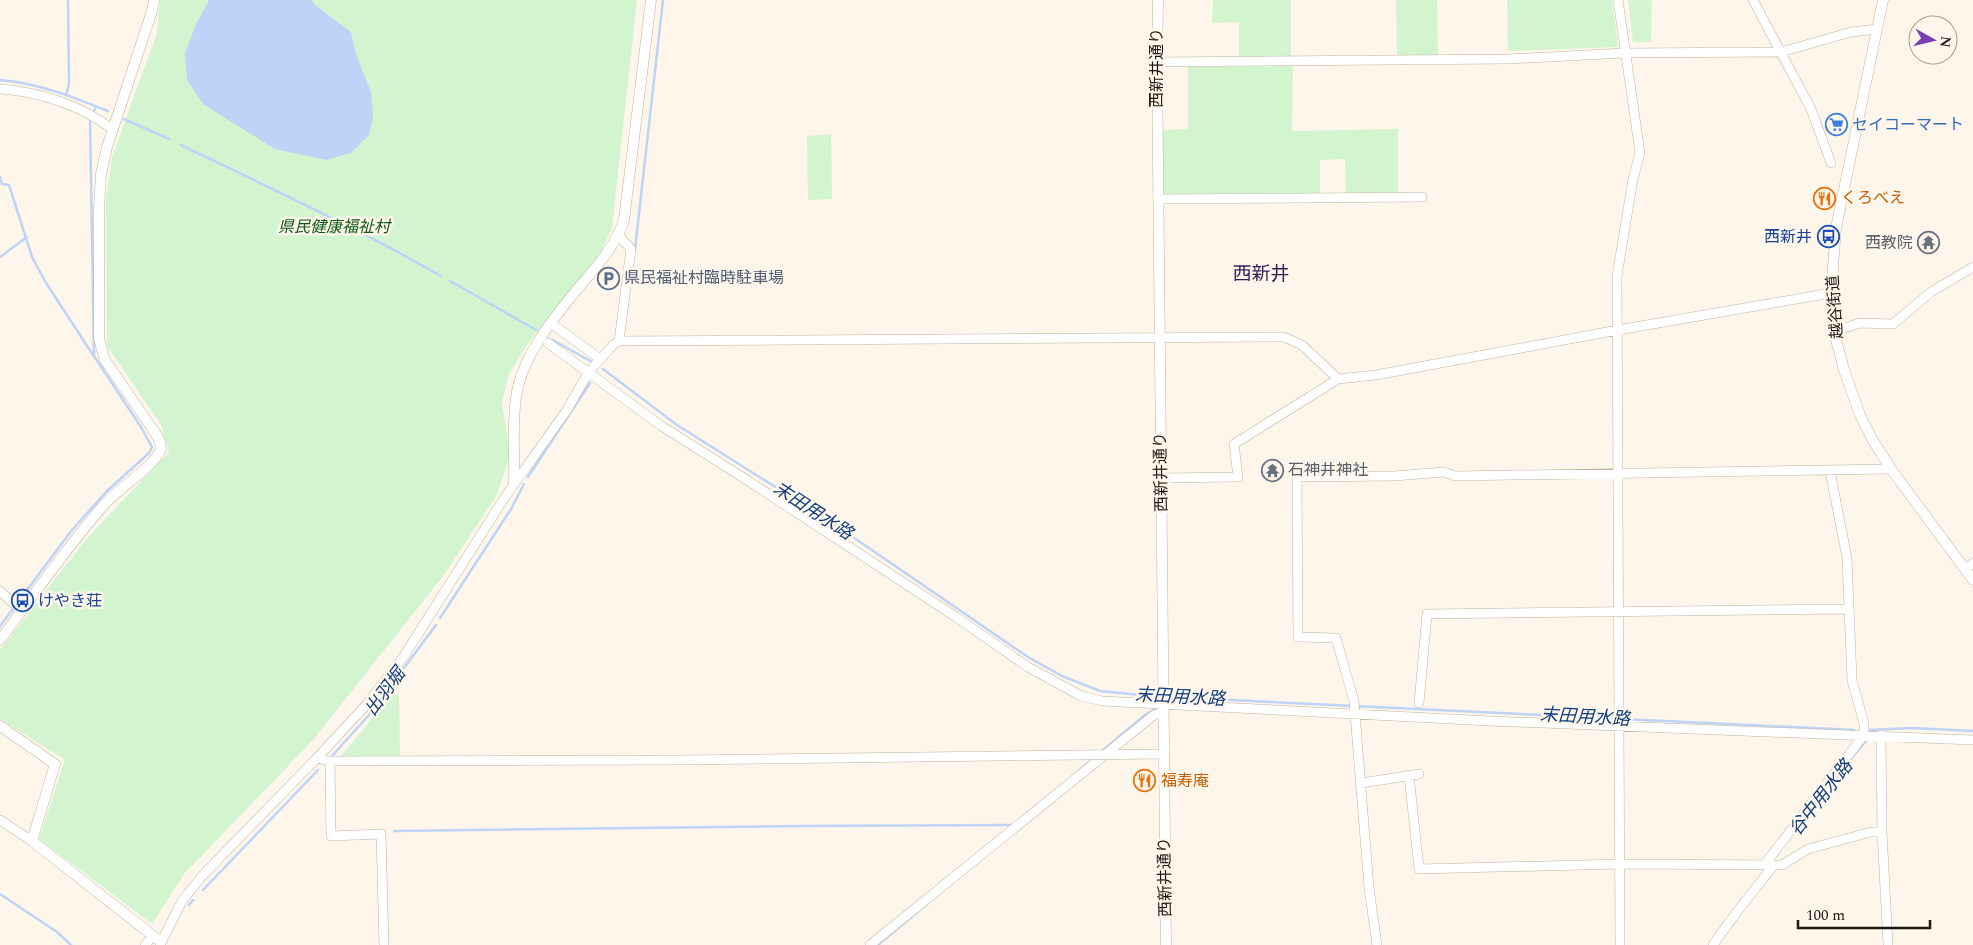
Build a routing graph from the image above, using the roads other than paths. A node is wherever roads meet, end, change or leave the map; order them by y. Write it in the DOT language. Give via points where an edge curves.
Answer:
graph roads {
  1 [pos="154,0"];
  2 [pos="651,0"];
  3 [pos="1158,0"];
  4 [pos="1618,0"];
  5 [pos="1753,0"];
  6 [pos="1883,0"];
  7 [pos="1877,29"];
  8 [pos="1780,52"];
  9 [pos="1624,53"];
  10 [pos="1156,62"];
  11 [pos="0,89"];
  12 [pos="113,129"];
  13 [pos="1831,163"];
  14 [pos="1422,197"];
  15 [pos="1158,199"];
  16 [pos="618,236"];
  17 [pos="1973,267"];
  18 [pos="1831,293"];
  19 [pos="552,323"];
  20 [pos="1618,330"];
  21 [pos="1834,332"];
  22 [pos="1159,338"];
  23 [pos="619,341"];
  24 [pos="548,343"];
  25 [pos="600,359"];
  26 [pos="588,373"];
  27 [pos="1338,379"];
  28 [pos="1891,469"];
  29 [pos="1830,471"];
  30 [pos="1619,475"];
  31 [pos="1161,478"];
  32 [pos="514,483"];
  33 [pos="1969,566"];
  34 [pos="1973,580"];
  35 [pos="0,591"];
  36 [pos="1849,609"];
  37 [pos="22,611"];
  38 [pos="1620,612"];
  39 [pos="0,640"];
  40 [pos="1419,703"];
  41 [pos="1163,708"];
  42 [pos="1355,714"];
  43 [pos="1618,725"];
  44 [pos="0,726"];
  45 [pos="1864,735"];
  46 [pos="1881,736"];
  47 [pos="1973,740"];
  48 [pos="1163,754"];
  49 [pos="1103,755"];
  50 [pos="317,758"];
  51 [pos="330,761"];
  52 [pos="1419,774"];
  53 [pos="1409,775"];
  54 [pos="1362,783"];
  55 [pos="0,820"];
  56 [pos="1882,832"];
  57 [pos="32,841"];
  58 [pos="1621,864"];
  59 [pos="1769,864"];
  60 [pos="158,941"];
  61 [pos="146,945"];
  62 [pos="384,945"];
  63 [pos="870,945"];
  64 [pos="1166,945"];
  65 [pos="1377,945"];
  66 [pos="1620,945"];
  67 [pos="1714,945"];
  68 [pos="1888,945"];
  1 -- 12 [label="street"];
  2 -- 16 [label="street" via="627,203"];
  3 -- 10 [label="street, 西新井通り"];
  4 -- 9 [label="street"];
  5 -- 8 [label="street"];
  6 -- 7 [label="street, 越谷街道"];
  7 -- 8 [label="street" via="1851,32"];
  7 -- 18 [label="street, 越谷街道" via="1836,228"];
  8 -- 9 [label="street"];
  8 -- 13 [label="street" via="1811,109"];
  9 -- 10 [label="street" via="1508,59"];
  9 -- 20 [label="street" via="1640,153 1617,276"];
  10 -- 15 [label="street, 西新井通り"];
  11 -- 12 [label="street" via="51,99 82,110"];
  12 -- 37 [label="street" via="99,189 99,339 105,360 156,434 160,450 153,461 103,506 75,538"];
  14 -- 15 [label="street"];
  15 -- 22 [label="street, 西新井通り"];
  16 -- 19 [label="street"];
  16 -- 23 [label="street" via="631,249"];
  17 -- 21 [label="street" via="1931,292 1893,324 1859,323"];
  18 -- 20 [label="street"];
  18 -- 21 [label="street, 越谷街道"];
  19 -- 25 [label="street"];
  19 -- 32 [label="street" via="525,366 519,384"];
  20 -- 27 [label="street" via="1376,375"];
  20 -- 30 [label="street"];
  21 -- 28 [label="street, 越谷街道" via="1860,416"];
  22 -- 23 [label="street"];
  22 -- 27 [label="street" via="1284,337 1302,345"];
  22 -- 31 [label="street, 西新井通り"];
  23 -- 25 [label="street"];
  24 -- 26 [label="street"];
  25 -- 26 [label="street"];
  26 -- 32 [label="street" via="552,433"];
  26 -- 41 [label="street" via="660,426 956,616 1028,667 1082,696"];
  27 -- 31 [label="street" via="1234,444 1238,477"];
  28 -- 29 [label="street"];
  28 -- 33 [label="street, 越谷街道"];
  29 -- 30 [label="street"];
  29 -- 36 [label="street" via="1847,558"];
  30 -- 38 [label="street"];
  30 -- 42 [label="street" via="1455,476 1444,472 1297,477 1298,637 1336,638"];
  31 -- 41 [label="street, 西新井通り"];
  32 -- 50 [label="street" via="404,656 367,704"];
  33 -- 34 [label="street, 越谷街道"];
  35 -- 37 [label="street"];
  36 -- 38 [label="street"];
  36 -- 45 [label="street" via="1852,680"];
  37 -- 39 [label="street"];
  38 -- 40 [label="street" via="1427,614"];
  38 -- 43 [label="street"];
  41 -- 42 [label="street"];
  41 -- 48 [label="street, 西新井通り"];
  41 -- 49 [label="street"];
  42 -- 43 [label="street"];
  42 -- 54 [label="street"];
  43 -- 45 [label="street"];
  43 -- 58 [label="street"];
  44 -- 57 [label="street" via="55,764"];
  45 -- 46 [label="street"];
  45 -- 59 [label="street"];
  46 -- 47 [label="street"];
  46 -- 56 [label="street"];
  48 -- 49 [label="street"];
  48 -- 64 [label="street, 西新井通り"];
  49 -- 51 [label="street"];
  49 -- 63 [label="street"];
  50 -- 51 [label="street"];
  50 -- 60 [label="street" via="202,876"];
  51 -- 62 [label="street" via="331,836 381,834"];
  52 -- 53 [label="street"];
  53 -- 54 [label="street"];
  53 -- 58 [label="street" via="1419,869"];
  54 -- 65 [label="street" via="1369,888"];
  55 -- 57 [label="street"];
  56 -- 59 [label="street" via="1808,849 1782,865"];
  56 -- 68 [label="street"];
  57 -- 60 [label="street"];
  58 -- 59 [label="street"];
  58 -- 66 [label="street"];
  59 -- 67 [label="street"];
  60 -- 61 [label="street"];
}
